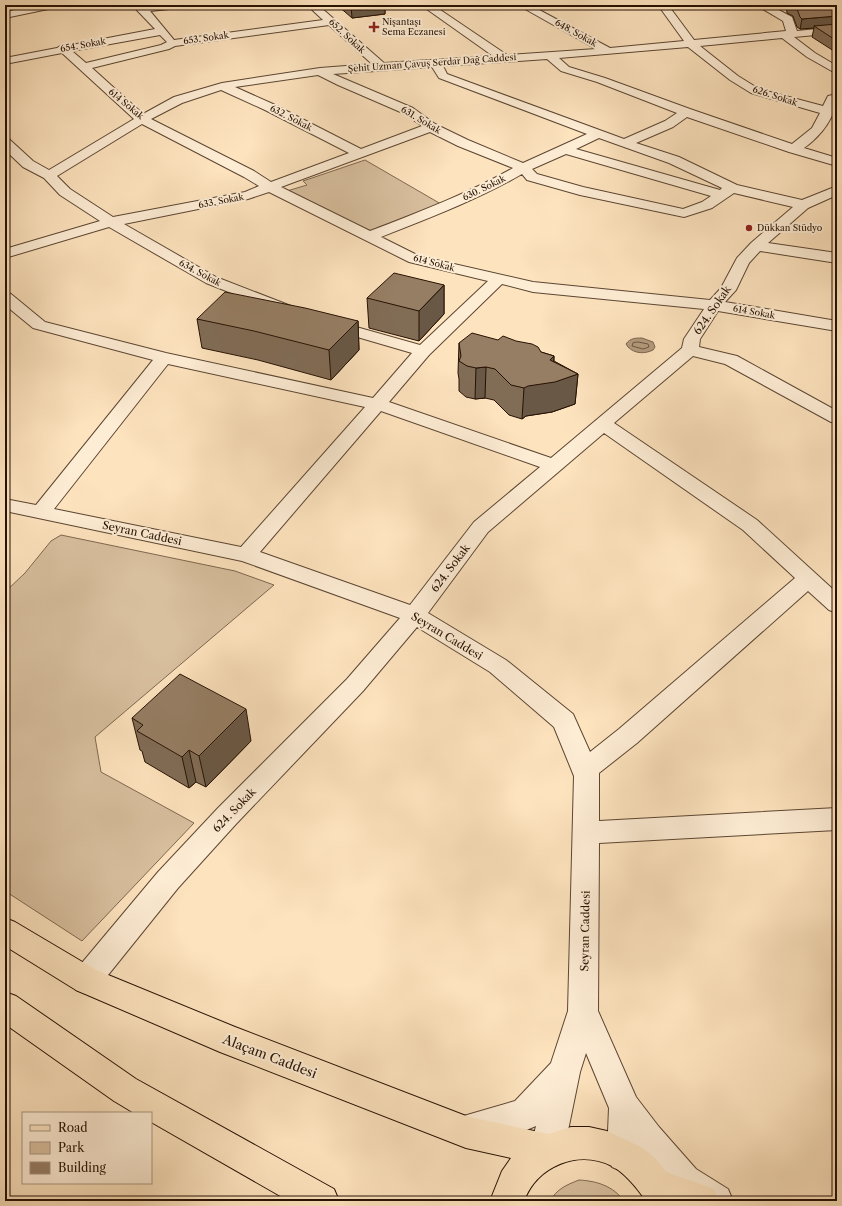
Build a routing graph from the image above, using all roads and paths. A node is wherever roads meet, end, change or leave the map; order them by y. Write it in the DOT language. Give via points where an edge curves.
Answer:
graph roads {
  1 [pos="52,5"];
  2 [pos="179,5"];
  3 [pos="316,5"];
  4 [pos="426,5"];
  5 [pos="523,5"];
  6 [pos="662,5"];
  7 [pos="761,5"];
  8 [pos="140,7"];
  9 [pos="5,15"];
  10 [pos="332,22"];
  11 [pos="162,30"];
  12 [pos="837,30"];
  13 [pos="786,36"];
  14 [pos="172,43"];
  15 [pos="691,44"];
  16 [pos="62,48"];
  17 [pos="608,51"];
  18 [pos="550,55"];
  19 [pos="504,58"];
  20 [pos="5,60"];
  21 [pos="436,63"];
  22 [pos="83,67"];
  23 [pos="382,67"];
  24 [pos="320,71"];
  25 [pos="837,71"];
  26 [pos="222,86"];
  27 [pos="837,98"];
  28 [pos="826,111"];
  29 [pos="686,112"];
  30 [pos="142,119"];
  31 [pos="431,127"];
  32 [pos="598,134"];
  33 [pos="5,142"];
  34 [pos="624,143"];
  35 [pos="564,149"];
  36 [pos="794,149"];
  37 [pos="359,153"];
  38 [pos="837,162"];
  39 [pos="524,168"];
  40 [pos="49,175"];
  41 [pos="270,187"];
  42 [pos="727,191"];
  43 [pos="835,193"];
  44 [pos="803,205"];
  45 [pos="111,222"];
  46 [pos="368,237"];
  47 [pos="756,246"];
  48 [pos="5,254"];
  49 [pos="837,258"];
  50 [pos="499,279"];
  51 [pos="5,297"];
  52 [pos="714,305"];
  53 [pos="295,313"];
  54 [pos="317,320"];
  55 [pos="837,326"];
  56 [pos="423,350"];
  57 [pos="690,350"];
  58 [pos="164,358"];
  59 [pos="377,404"];
  60 [pos="837,418"];
  61 [pos="603,424"];
  62 [pos="554,465"];
  63 [pos="5,505"];
  64 [pos="41,512"];
  65 [pos="246,555"];
  66 [pos="808,579"];
  67 [pos="837,605"];
  68 [pos="415,615"];
  69 [pos="584,770"];
  70 [pos="837,819"];
  71 [pos="587,833"];
  72 [pos="5,931"];
  73 [pos="86,980"];
  74 [pos="5,1006"];
  75 [pos="583,1011"];
  76 [pos="564,1072"];
  77 [pos="625,1108"];
  78 [pos="466,1132"];
  79 [pos="547,1150"];
  80 [pos="624,1155"];
  81 [pos="660,1193"];
  82 [pos="322,1201"];
  83 [pos="507,1201"];
  84 [pos="702,1201"];
  85 [pos="716,1201"];
  1 -- 9 [label="street"];
  2 -- 8 [label="street"];
  3 -- 10 [label="street, 652. Sokak"];
  4 -- 19 [label="street"];
  5 -- 17 [label="street, 648. Sokak"];
  6 -- 15 [label="street, 626. Sokak"];
  7 -- 13 [label="street" via="788,19 792,33"];
  8 -- 11 [label="street"];
  10 -- 14 [label="street, 653. Sokak"];
  10 -- 23 [label="street, 652. Sokak"];
  11 -- 14 [label="street"];
  11 -- 16 [label="street, 654. Sokak"];
  12 -- 13 [label="street, Şehit Uzman Çavuş Serdar Dağ Caddesi"];
  13 -- 15 [label="street, Şehit Uzman Çavuş Serdar Dağ Caddesi"];
  13 -- 25 [label="street" via="810,55"];
  14 -- 22 [label="street, 653. Sokak" via="165,47"];
  15 -- 17 [label="street, Şehit Uzman Çavuş Serdar Dağ Caddesi"];
  15 -- 28 [label="street, 626. Sokak" via="755,91"];
  16 -- 20 [label="street, 654. Sokak"];
  16 -- 22 [label="street, 614 Sokak"];
  17 -- 18 [label="street, Şehit Uzman Çavuş Serdar Dağ Caddesi"];
  18 -- 19 [label="street, Şehit Uzman Çavuş Serdar Dağ Caddesi"];
  18 -- 29 [label="street" via="565,70 601,80"];
  19 -- 21 [label="street, Şehit Uzman Çavuş Serdar Dağ Caddesi"];
  21 -- 23 [label="street, Şehit Uzman Çavuş Serdar Dağ Caddesi"];
  21 -- 32 [label="street" via="443,76"];
  22 -- 30 [label="street, 614 Sokak"];
  23 -- 24 [label="street, Şehit Uzman Çavuş Serdar Dağ Caddesi"];
  24 -- 26 [label="street, Şehit Uzman Çavuş Serdar Dağ Caddesi"];
  24 -- 31 [label="street, 631. Sokak" via="409,111"];
  26 -- 30 [label="street, Şehit Uzman Çavuş Serdar Dağ Caddesi" via="178,100"];
  26 -- 37 [label="street, 632. Sokak"];
  27 -- 28 [label="street" via="832,99"];
  28 -- 36 [label="street" via="823,122 815,133"];
  29 -- 34 [label="street" via="669,124"];
  29 -- 36 [label="street"];
  30 -- 40 [label="street, Şehit Uzman Çavuş Serdar Dağ Caddesi"];
  30 -- 41 [label="street, 614 Sokak"];
  31 -- 37 [label="street, 633. Sokak"];
  31 -- 39 [label="street, 631. Sokak" via="462,143"];
  32 -- 34 [label="street"];
  32 -- 35 [label="street, 630. Sokak"];
  33 -- 40 [label="street, 634. Sokak" via="28,164"];
  34 -- 42 [label="street" via="674,160"];
  35 -- 39 [label="street, 630. Sokak"];
  35 -- 42 [label="street"];
  36 -- 38 [label="street"];
  37 -- 41 [label="street, 633. Sokak"];
  39 -- 42 [label="street, 631. Sokak" via="532,177 580,191 684,213 707,205"];
  39 -- 46 [label="street, 630. Sokak" via="445,207"];
  40 -- 45 [label="street, 634. Sokak" via="65,192"];
  41 -- 45 [label="street, 633. Sokak" via="248,195"];
  41 -- 46 [label="street, 614 Sokak"];
  42 -- 44 [label="street"];
  43 -- 44 [label="street, 624. Sokak"];
  44 -- 47 [label="street, 624. Sokak"];
  45 -- 48 [label="street, 633. Sokak"];
  45 -- 53 [label="street, 634. Sokak" via="211,280"];
  46 -- 50 [label="street, 614 Sokak" via="414,259"];
  47 -- 49 [label="street"];
  47 -- 52 [label="street, 624. Sokak" via="742,261 728,290"];
  50 -- 52 [label="street, 614 Sokak" via="533,287"];
  50 -- 56 [label="street"];
  51 -- 58 [label="street" via="39,325"];
  52 -- 55 [label="street, 614 Sokak"];
  52 -- 57 [label="street, 624. Sokak" via="692,339"];
  54 -- 56 [label="street"];
  56 -- 59 [label="street"];
  57 -- 60 [label="street" via="731,360"];
  57 -- 61 [label="street, 624. Sokak"];
  58 -- 59 [label="street"];
  58 -- 64 [label="street"];
  59 -- 62 [label="street"];
  59 -- 65 [label="street"];
  61 -- 62 [label="street, 624. Sokak"];
  61 -- 66 [label="street" via="750,525"];
  62 -- 68 [label="street, 624. Sokak" via="481,527"];
  63 -- 64 [label="street, Seyran Caddesi"];
  64 -- 65 [label="street, Seyran Caddesi"];
  65 -- 68 [label="street, Seyran Caddesi"];
  66 -- 67 [label="street"];
  66 -- 69 [label="street" via="628,736"];
  68 -- 69 [label="street, Seyran Caddesi" via="498,666 564,722"];
  68 -- 73 [label="street, 624. Sokak" via="355,684 168,880"];
  69 -- 71 [label="street, Seyran Caddesi" via="587,776"];
  70 -- 71 [label="street"];
  71 -- 75 [label="street, Seyran Caddesi"];
  72 -- 73 [label="main road, Alaçam Caddesi"];
  73 -- 78 [label="main road, Alaçam Caddesi" via="231,1041"];
  74 -- 82 [label="main road" via="125,1090"];
  75 -- 76 [label="street, Seyran Caddesi"];
  75 -- 77 [label="street, Seyran Caddesi"];
  76 -- 78 [label="street, Seyran Caddesi" via="524,1115"];
  76 -- 79 [label="street, Seyran Caddesi"];
  77 -- 80 [label="street, Seyran Caddesi"];
  77 -- 85 [label="street, Seyran Caddesi" via="647,1139 684,1181"];
  78 -- 79 [label="main road, Alaçam Caddesi"];
  79 -- 80 [label="main road, Alaçam Caddesi" via="572,1143 598,1145"];
  79 -- 83 [label="main road, Alaçam Caddesi" via="532,1160 519,1174"];
  80 -- 81 [label="main road, Alaçam Caddesi" via="642,1168"];
  81 -- 84 [label="main road, Alaçam Caddesi"];
}
